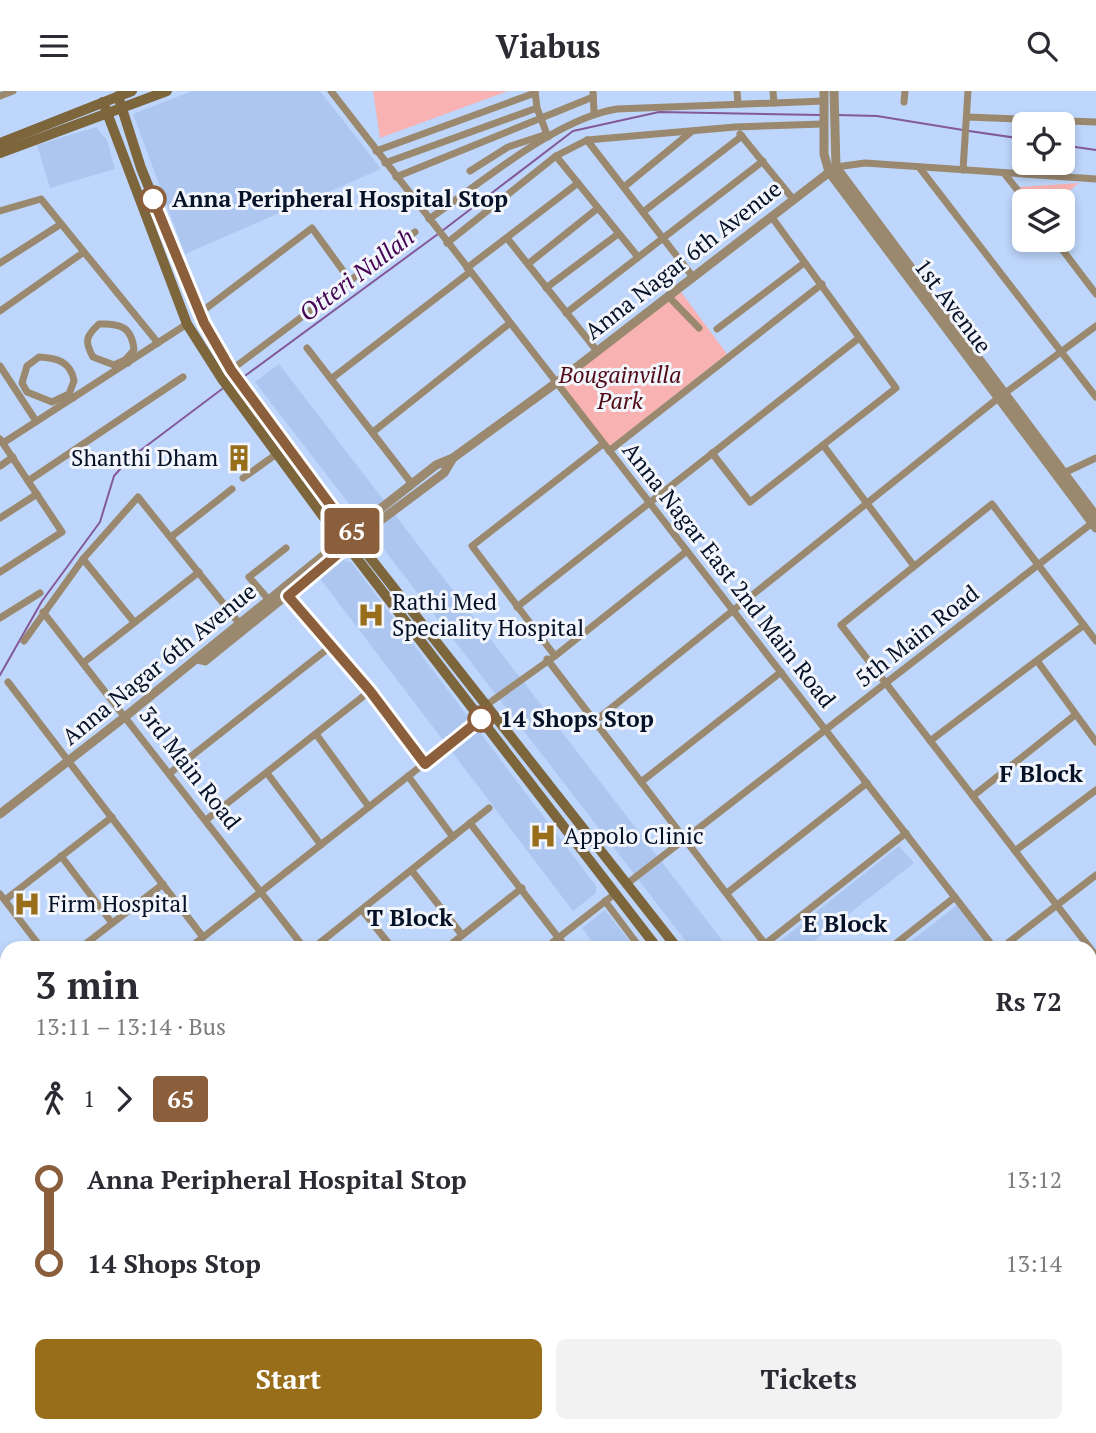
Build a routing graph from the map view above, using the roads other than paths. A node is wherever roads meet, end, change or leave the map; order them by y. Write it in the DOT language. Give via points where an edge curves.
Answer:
graph roads {
  1 [pos="13,91"];
  2 [pos="132,91"];
  3 [pos="167,91"];
  4 [pos="331,91"];
  5 [pos="737,91"];
  6 [pos="773,91"];
  7 [pos="834,91"];
  8 [pos="905,91"];
  9 [pos="968,91"];
  10 [pos="535,92"];
  11 [pos="593,94"];
  12 [pos="0,96"];
  13 [pos="117,96"];
  14 [pos="824,96"];
  15 [pos="103,102"];
  16 [pos="904,102"];
  17 [pos="774,103"];
  18 [pos="738,104"];
  19 [pos="537,108"];
  20 [pos="122,109"];
  21 [pos="594,112"];
  22 [pos="107,114"];
  23 [pos="827,117"];
  24 [pos="967,117"];
  25 [pos="542,119"];
  26 [pos="1096,122"];
  27 [pos="735,127"];
  28 [pos="692,132"];
  29 [pos="547,136"];
  30 [pos="742,136"];
  31 [pos="587,140"];
  32 [pos="0,143"];
  33 [pos="376,151"];
  34 [pos="0,153"];
  35 [pos="556,156"];
  36 [pos="763,161"];
  37 [pos="385,163"];
  38 [pos="919,167"];
  39 [pos="833,170"];
  40 [pos="963,170"];
  41 [pos="470,171"];
  42 [pos="137,173"];
  43 [pos="1004,173"];
  44 [pos="396,177"];
  45 [pos="1093,179"];
  46 [pos="578,183"];
  47 [pos="624,187"];
  48 [pos="1096,187"];
  49 [pos="1017,189"];
  50 [pos="793,199"];
  51 [pos="598,208"];
  52 [pos="0,211"];
  53 [pos="643,212"];
  54 [pos="771,216"];
  55 [pos="429,219"];
  56 [pos="61,224"];
  57 [pos="415,232"];
  58 [pos="618,234"];
  59 [pos="663,237"];
  60 [pos="507,238"];
  61 [pos="447,243"];
  62 [pos="84,252"];
  63 [pos="1064,252"];
  64 [pos="638,257"];
  65 [pos="0,263"];
  66 [pos="804,263"];
  67 [pos="528,264"];
  68 [pos="468,270"];
  69 [pos="693,277"];
  70 [pos="349,279"];
  71 [pos="822,284"];
  72 [pos="546,288"];
  73 [pos="1096,294"];
  74 [pos="668,296"];
  75 [pos="0,311"];
  76 [pos="200,313"];
  77 [pos="566,313"];
  78 [pos="510,323"];
  79 [pos="187,324"];
  80 [pos="1096,325"];
  81 [pos="699,328"];
  82 [pos="717,328"];
  83 [pos="859,338"];
  84 [pos="158,343"];
  85 [pos="307,348"];
  86 [pos="597,351"];
  87 [pos="1062,352"];
  88 [pos="127,361"];
  89 [pos="0,366"];
  90 [pos="236,376"];
  91 [pos="183,377"];
  92 [pos="331,379"];
  93 [pos="556,383"];
  94 [pos="71,396"];
  95 [pos="1001,396"];
  96 [pos="1096,397"];
  97 [pos="36,421"];
  98 [pos="373,432"];
  99 [pos="1,441"];
  100 [pos="603,444"];
  101 [pos="823,445"];
  102 [pos="609,451"];
  103 [pos="278,453"];
  104 [pos="712,453"];
  105 [pos="13,457"];
  106 [pos="453,458"];
  107 [pos="1096,459"];
  108 [pos="0,465"];
  109 [pos="1064,473"];
  110 [pos="243,478"];
  111 [pos="28,481"];
  112 [pos="412,484"];
  113 [pos="232,489"];
  114 [pos="37,493"];
  115 [pos="648,502"];
  116 [pos="869,504"];
  117 [pos="0,518"];
  118 [pos="1095,518"];
  119 [pos="171,537"];
  120 [pos="349,539"];
  121 [pos="286,548"];
  122 [pos="687,551"];
  123 [pos="83,559"];
  124 [pos="1039,565"];
  125 [pos="914,566"];
  126 [pos="0,572"];
  127 [pos="199,572"];
  128 [pos="40,593"];
  129 [pos="288,596"];
  130 [pos="269,600"];
  131 [pos="517,607"];
  132 [pos="733,611"];
  133 [pos="43,612"];
  134 [pos="0,618"];
  135 [pos="134,622"];
  136 [pos="239,623"];
  137 [pos="1084,625"];
  138 [pos="24,641"];
  139 [pos="1096,641"];
  140 [pos="330,647"];
  141 [pos="551,657"];
  142 [pos="197,659"];
  143 [pos="83,663"];
  144 [pos="1038,663"];
  145 [pos="781,672"];
  146 [pos="8,682"];
  147 [pos="886,684"];
  148 [pos="370,691"];
  149 [pos="485,706"];
  150 [pos="1075,715"];
  151 [pos="126,716"];
  152 [pos="481,719"];
  153 [pos="595,721"];
  154 [pos="826,731"];
  155 [pos="316,734"];
  156 [pos="930,741"];
  157 [pos="1096,742"];
  158 [pos="68,761"];
  159 [pos="425,764"];
  160 [pos="170,773"];
  161 [pos="267,773"];
  162 [pos="408,776"];
  163 [pos="641,782"];
  164 [pos="867,783"];
  165 [pos="1096,790"];
  166 [pos="973,796"];
  167 [pos="369,807"];
  168 [pos="489,808"];
  169 [pos="0,814"];
  170 [pos="112,817"];
  171 [pos="206,820"];
  172 [pos="470,823"];
  173 [pos="906,833"];
  174 [pos="453,837"];
  175 [pos="685,839"];
  176 [pos="321,845"];
  177 [pos="1015,851"];
  178 [pos="61,856"];
  179 [pos="412,871"];
  180 [pos="1096,875"];
  181 [pos="628,883"];
  182 [pos="163,884"];
  183 [pos="522,888"];
  184 [pos="262,891"];
  185 [pos="616,893"];
  186 [pos="727,893"];
  187 [pos="2,897"];
  188 [pos="955,897"];
  189 [pos="605,901"];
  190 [pos="1057,905"];
  191 [pos="362,910"];
  192 [pos="112,923"];
  193 [pos="462,935"];
  194 [pos="203,937"];
  195 [pos="559,937"];
  196 [pos="37,941"];
  197 [pos="89,941"];
  198 [pos="198,941"];
  199 [pos="299,941"];
  200 [pos="323,941"];
  201 [pos="387,941"];
  202 [pos="455,941"];
  203 [pos="554,941"];
  204 [pos="562,941"];
  205 [pos="635,941"];
  206 [pos="652,941"];
  207 [pos="672,941"];
  208 [pos="763,941"];
  209 [pos="769,941"];
  210 [pos="899,941"];
  211 [pos="991,941"];
  212 [pos="1009,941"];
  213 [pos="1085,941"];
  1 -- 12 [label="street"];
  2 -- 13 [label="main road"];
  3 -- 20 [label="main road"];
  4 -- 33 [label="street, Anna Nagar East 2nd Main Road"];
  5 -- 18 [label="street"];
  6 -- 17 [label="street"];
  7 -- 23 [label="street, 1st Avenue"];
  8 -- 16 [label="street"];
  9 -- 24 [label="street"];
  10 -- 19 [label="street"];
  10 -- 33 [label="street"];
  11 -- 21 [label="street"];
  11 -- 25 [label="street"];
  13 -- 15 [label="main road"];
  13 -- 20 [label="main road"];
  14 -- 17 [label="street"];
  14 -- 23 [label="street, 1st Avenue"];
  15 -- 22 [label="main road"];
  15 -- 32 [label="main road"];
  17 -- 18 [label="street"];
  18 -- 21 [label="street"];
  19 -- 25 [label="street"];
  19 -- 37 [label="street"];
  20 -- 22 [label="main road"];
  20 -- 42 [label="main road"];
  21 -- 29 [label="street"];
  22 -- 34 [label="main road"];
  22 -- 42 [label="main road"];
  23 -- 27 [label="street"];
  23 -- 39 [label="street, 1st Avenue" via="824,154"];
  24 -- 26 [label="street"];
  24 -- 40 [label="street"];
  25 -- 29 [label="street"];
  25 -- 44 [label="street"];
  27 -- 28 [label="street"];
  27 -- 30 [label="street"];
  28 -- 31 [label="street"];
  28 -- 47 [label="street"];
  29 -- 41 [label="street" via="508,146"];
  29 -- 55 [label="street"];
  30 -- 36 [label="street"];
  30 -- 53 [label="street"];
  31 -- 35 [label="street"];
  31 -- 47 [label="street"];
  33 -- 37 [label="street, Anna Nagar East 2nd Main Road"];
  35 -- 46 [label="street"];
  35 -- 61 [label="street"];
  36 -- 50 [label="street"];
  36 -- 59 [label="street"];
  37 -- 44 [label="street, Anna Nagar East 2nd Main Road"];
  38 -- 39 [label="street" via="865,163"];
  38 -- 40 [label="street"];
  38 -- 87 [label="street"];
  39 -- 50 [label="street, Anna Nagar 6th Avenue"];
  39 -- 95 [label="street, 1st Avenue"];
  40 -- 43 [label="street"];
  42 -- 76 [label="main road"];
  42 -- 79 [label="main road"];
  43 -- 45 [label="street"];
  43 -- 49 [label="street"];
  44 -- 55 [label="street, Anna Nagar East 2nd Main Road"];
  45 -- 48 [label="street"];
  46 -- 51 [label="street"];
  46 -- 60 [label="street"];
  47 -- 53 [label="street"];
  50 -- 54 [label="street, Anna Nagar 6th Avenue"];
  51 -- 58 [label="street"];
  51 -- 67 [label="street"];
  52 -- 56 [label="street" via="41,199"];
  53 -- 59 [label="street"];
  54 -- 66 [label="street"];
  54 -- 69 [label="street, Anna Nagar 6th Avenue"];
  55 -- 61 [label="street, Anna Nagar East 2nd Main Road"];
  56 -- 62 [label="street"];
  56 -- 65 [label="street"];
  57 -- 70 [label="street"];
  58 -- 64 [label="street"];
  58 -- 72 [label="street"];
  59 -- 64 [label="street"];
  59 -- 69 [label="street"];
  60 -- 67 [label="street"];
  60 -- 68 [label="street"];
  61 -- 68 [label="street, Anna Nagar East 2nd Main Road"];
  62 -- 75 [label="street"];
  62 -- 84 [label="street"];
  63 -- 73 [label="street"];
  64 -- 77 [label="street"];
  66 -- 71 [label="street"];
  66 -- 82 [label="street"];
  67 -- 72 [label="street"];
  68 -- 78 [label="street, Anna Nagar East 2nd Main Road"];
  68 -- 92 [label="street"];
  69 -- 74 [label="street, Anna Nagar 6th Avenue"];
  70 -- 76 [label="street" via="312,228"];
  70 -- 90 [label="street"];
  71 -- 83 [label="street"];
  71 -- 102 [label="street"];
  72 -- 77 [label="street"];
  74 -- 81 [label="street"];
  74 -- 86 [label="street, Anna Nagar 6th Avenue"];
  76 -- 90 [label="main road"];
  77 -- 86 [label="street"];
  78 -- 93 [label="street, Anna Nagar East 2nd Main Road"];
  78 -- 98 [label="street"];
  79 -- 84 [label="street"];
  79 -- 103 [label="main road"];
  80 -- 87 [label="street"];
  83 -- 101 [label="street" via="896,388"];
  83 -- 104 [label="street"];
  84 -- 88 [label="street"];
  85 -- 92 [label="street"];
  86 -- 93 [label="street, Anna Nagar 6th Avenue"];
  87 -- 95 [label="street"];
  87 -- 96 [label="street"];
  88 -- 88 [label="street" via="114,365 93,357 86,344 88,335 99,324 117,323 127,329 134,350"];
  88 -- 94 [label="street"];
  89 -- 97 [label="street"];
  90 -- 120 [label="main road"];
  91 -- 111 [label="street"];
  92 -- 98 [label="street"];
  93 -- 100 [label="street, Anna Nagar East 2nd Main Road"];
  93 -- 106 [label="street, Anna Nagar 6th Avenue"];
  94 -- 94 [label="street" via="52,402 27,392 22,383 27,366 39,357 56,358 67,365 74,381"];
  94 -- 97 [label="street"];
  95 -- 109 [label="street, 1st Avenue"];
  95 -- 116 [label="street"];
  95 -- 118 [label="street, 1st Avenue"];
  97 -- 99 [label="street"];
  98 -- 112 [label="street"];
  99 -- 105 [label="street"];
  100 -- 102 [label="street, Anna Nagar East 2nd Main Road"];
  100 -- 131 [label="street" via="472,546"];
  101 -- 104 [label="street" via="750,502"];
  101 -- 116 [label="street"];
  102 -- 115 [label="street, Anna Nagar East 2nd Main Road"];
  103 -- 110 [label="street"];
  103 -- 120 [label="main road"];
  104 -- 115 [label="street"];
  105 -- 108 [label="street"];
  105 -- 111 [label="street"];
  106 -- 112 [label="street, Anna Nagar 6th Avenue"];
  106 -- 120 [label="street, Anna Nagar 6th Avenue" via="444,473"];
  107 -- 109 [label="street"];
  109 -- 118 [label="street, 1st Avenue"];
  111 -- 114 [label="street"];
  112 -- 120 [label="street, Anna Nagar 6th Avenue"];
  113 -- 119 [label="street"];
  114 -- 117 [label="street"];
  114 -- 126 [label="street" via="62,532"];
  115 -- 122 [label="street, Anna Nagar East 2nd Main Road"];
  115 -- 131 [label="street"];
  116 -- 125 [label="street"];
  116 -- 132 [label="street"];
  118 -- 124 [label="street, 5th Main Road"];
  119 -- 123 [label="street" via="138,497"];
  119 -- 127 [label="street"];
  120 -- 129 [label="street"];
  120 -- 130 [label="street, Anna Nagar 6th Avenue"];
  120 -- 149 [label="main road"];
  120 -- 152 [label="main road"];
  121 -- 130 [label="street" via="249,576"];
  122 -- 132 [label="street, Anna Nagar East 2nd Main Road"];
  122 -- 141 [label="street"];
  123 -- 133 [label="street"];
  123 -- 135 [label="street"];
  124 -- 125 [label="street" via="992,504"];
  124 -- 137 [label="street"];
  124 -- 147 [label="street, 5th Main Road"];
  125 -- 147 [label="street" via="841,625"];
  127 -- 135 [label="street"];
  127 -- 136 [label="street"];
  128 -- 134 [label="street"];
  129 -- 140 [label="street"];
  129 -- 142 [label="street" via="205,660"];
  130 -- 136 [label="street, Anna Nagar 6th Avenue"];
  131 -- 141 [label="street"];
  132 -- 145 [label="street, Anna Nagar East 2nd Main Road"];
  132 -- 153 [label="street"];
  133 -- 138 [label="street"];
  133 -- 143 [label="street, 3rd Main Road"];
  135 -- 143 [label="street"];
  136 -- 142 [label="street, Anna Nagar 6th Avenue"];
  137 -- 139 [label="street"];
  137 -- 144 [label="street"];
  140 -- 148 [label="street"];
  140 -- 160 [label="street"];
  141 -- 149 [label="street"];
  141 -- 153 [label="street"];
  142 -- 151 [label="street, Anna Nagar 6th Avenue"];
  143 -- 151 [label="street, 3rd Main Road"];
  144 -- 150 [label="street"];
  144 -- 156 [label="street"];
  145 -- 154 [label="street, Anna Nagar East 2nd Main Road"];
  145 -- 163 [label="street"];
  146 -- 158 [label="street"];
  147 -- 154 [label="street, 5th Main Road"];
  147 -- 156 [label="street"];
  148 -- 155 [label="street"];
  148 -- 159 [label="street"];
  149 -- 181 [label="main road"];
  150 -- 157 [label="street"];
  150 -- 166 [label="street"];
  151 -- 158 [label="street, Anna Nagar 6th Avenue"];
  151 -- 160 [label="street, 3rd Main Road"];
  152 -- 159 [label="street"];
  152 -- 185 [label="main road"];
  153 -- 163 [label="street"];
  154 -- 164 [label="street, Anna Nagar East 2nd Main Road"];
  154 -- 175 [label="street, 5th Main Road"];
  155 -- 161 [label="street"];
  155 -- 167 [label="street"];
  156 -- 166 [label="street"];
  158 -- 169 [label="street, Anna Nagar 6th Avenue"];
  158 -- 170 [label="street"];
  159 -- 162 [label="street"];
  160 -- 171 [label="street, 3rd Main Road"];
  161 -- 171 [label="street"];
  161 -- 176 [label="street"];
  162 -- 167 [label="street"];
  162 -- 174 [label="street"];
  163 -- 175 [label="street"];
  164 -- 173 [label="street, Anna Nagar East 2nd Main Road"];
  164 -- 186 [label="street"];
  165 -- 177 [label="street"];
  166 -- 177 [label="street"];
  167 -- 176 [label="street"];
  168 -- 172 [label="street"];
  170 -- 178 [label="street"];
  170 -- 182 [label="street"];
  171 -- 184 [label="street, 3rd Main Road"];
  172 -- 174 [label="street"];
  172 -- 183 [label="street"];
  173 -- 188 [label="street, Anna Nagar East 2nd Main Road"];
  173 -- 209 [label="street"];
  174 -- 179 [label="street"];
  175 -- 181 [label="street, 5th Main Road"];
  175 -- 186 [label="street"];
  176 -- 184 [label="street"];
  177 -- 190 [label="street"];
  178 -- 187 [label="street"];
  178 -- 192 [label="street"];
  179 -- 191 [label="street"];
  179 -- 193 [label="street"];
  180 -- 190 [label="street"];
  181 -- 207 [label="main road"];
  182 -- 192 [label="street"];
  182 -- 194 [label="street"];
  183 -- 193 [label="street"];
  183 -- 195 [label="street"];
  184 -- 194 [label="street"];
  184 -- 199 [label="street, 3rd Main Road"];
  185 -- 189 [label="street"];
  185 -- 206 [label="main road"];
  186 -- 208 [label="street"];
  187 -- 196 [label="street"];
  188 -- 210 [label="street"];
  188 -- 211 [label="street, Anna Nagar East 2nd Main Road"];
  189 -- 195 [label="street"];
  189 -- 205 [label="street"];
  190 -- 212 [label="street"];
  190 -- 213 [label="street"];
  191 -- 200 [label="street"];
  191 -- 201 [label="street"];
  192 -- 197 [label="street"];
  193 -- 202 [label="street"];
  194 -- 198 [label="street"];
  195 -- 203 [label="street"];
  195 -- 204 [label="street"];
}
